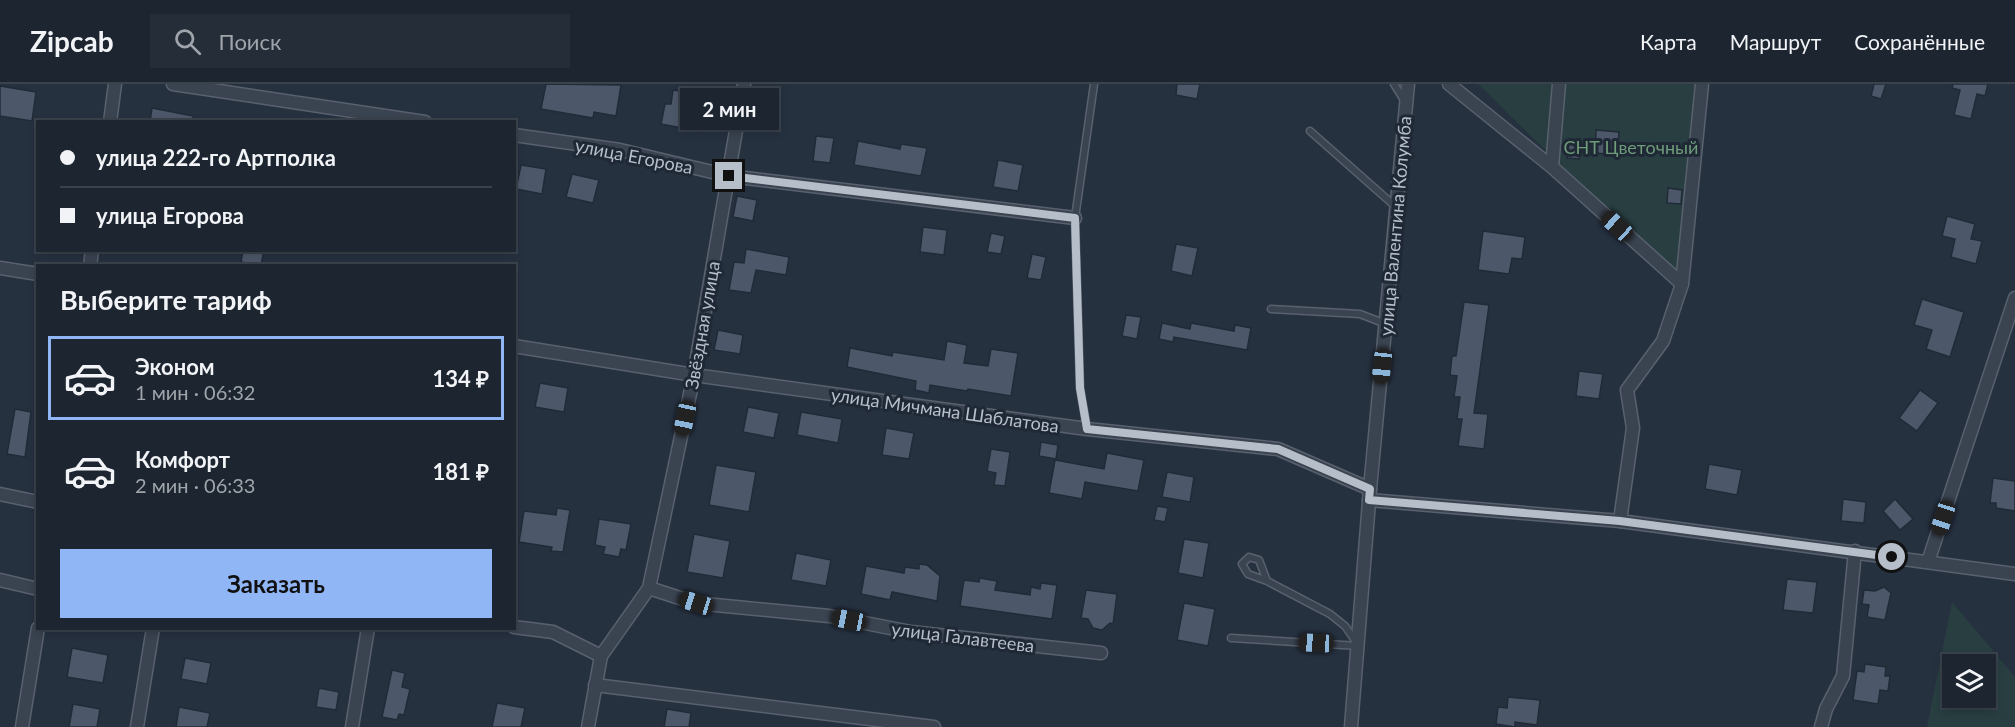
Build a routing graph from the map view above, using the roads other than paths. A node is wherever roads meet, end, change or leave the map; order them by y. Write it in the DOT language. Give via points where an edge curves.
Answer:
graph roads {
  1 [pos="115,84"];
  2 [pos="173,84"];
  3 [pos="744,84"];
  4 [pos="1094,84"];
  5 [pos="1394,84"];
  6 [pos="1408,84"];
  7 [pos="1449,84"];
  8 [pos="1559,84"];
  9 [pos="1702,84"];
  10 [pos="1406,103"];
  11 [pos="110,120"];
  12 [pos="412,120"];
  13 [pos="1310,131"];
  14 [pos="516,135"];
  15 [pos="1552,167"];
  16 [pos="729,176"];
  17 [pos="1397,207"];
  18 [pos="1075,218"];
  19 [pos="0,268"];
  20 [pos="36,274"];
  21 [pos="1682,284"];
  22 [pos="2015,298"];
  23 [pos="1271,309"];
  24 [pos="1386,324"];
  25 [pos="516,345"];
  26 [pos="694,375"];
  27 [pos="1087,429"];
  28 [pos="0,494"];
  29 [pos="1369,495"];
  30 [pos="36,502"];
  31 [pos="1620,521"];
  32 [pos="1855,551"];
  33 [pos="1928,562"];
  34 [pos="2015,574"];
  35 [pos="0,580"];
  36 [pos="1267,581"];
  37 [pos="649,588"];
  38 [pos="36,589"];
  39 [pos="516,627"];
  40 [pos="38,630"];
  41 [pos="153,630"];
  42 [pos="368,630"];
  43 [pos="1231,638"];
  44 [pos="1359,646"];
  45 [pos="1101,653"];
  46 [pos="601,656"];
  47 [pos="595,685"];
  48 [pos="21,727"];
  49 [pos="137,727"];
  50 [pos="352,727"];
  51 [pos="588,727"];
  52 [pos="934,727"];
  53 [pos="1351,727"];
  54 [pos="1821,727"];
  1 -- 11 [label="street"];
  2 -- 12 [label="street"];
  3 -- 16 [label="street, Звёздная улица"];
  4 -- 18 [label="lane"];
  5 -- 10 [label="lane"];
  6 -- 10 [label="street, улица Валентина Колумба"];
  7 -- 15 [label="street"];
  8 -- 15 [label="street"];
  9 -- 21 [label="street"];
  10 -- 17 [label="street, улица Валентина Колумба"];
  13 -- 17 [label="lane"];
  14 -- 16 [label="street, улица Егорова" via="620,150"];
  15 -- 21 [label="street"];
  16 -- 18 [label="street, улица Егорова"];
  16 -- 26 [label="street, Звёздная улица"];
  17 -- 24 [label="street, улица Валентина Колумба"];
  18 -- 27 [label="lane" via="1080,388"];
  19 -- 20 [label="street"];
  21 -- 31 [label="street" via="1663,341 1627,390 1633,428"];
  22 -- 33 [label="street"];
  23 -- 24 [label="lane" via="1360,314"];
  24 -- 29 [label="street, улица Валентина Колумба"];
  25 -- 26 [label="street, улица Мичмана Шаблатова"];
  26 -- 27 [label="street, улица Мичмана Шаблатова"];
  26 -- 37 [label="street, Звёздная улица"];
  27 -- 29 [label="street, улица Мичмана Шаблатова" via="1278,449"];
  28 -- 30 [label="street"];
  29 -- 31 [label="street, улица Мичмана Шаблатова"];
  29 -- 44 [label="street, улица Валентина Колумба"];
  31 -- 32 [label="street, улица Мичмана Шаблатова"];
  32 -- 33 [label="street, улица Мичмана Шаблатова"];
  32 -- 54 [label="street" via="1843,676"];
  33 -- 34 [label="street, улица Мичмана Шаблатова"];
  35 -- 38 [label="street"];
  36 -- 36 [label="lane" via="1248,574 1242,564 1249,557 1259,560"];
  36 -- 44 [label="lane" via="1330,614 1345,626"];
  37 -- 45 [label="street, улица Галавтеева" via="696,603 829,616 911,632"];
  37 -- 46 [label="street, Звёздная улица"];
  39 -- 46 [label="street" via="553,632"];
  40 -- 48 [label="street"];
  41 -- 49 [label="street"];
  42 -- 50 [label="street"];
  43 -- 44 [label="lane"];
  44 -- 53 [label="street, улица Валентина Колумба"];
  46 -- 47 [label="street, Звёздная улица"];
  47 -- 51 [label="street, Звёздная улица"];
  47 -- 52 [label="street"];
}
